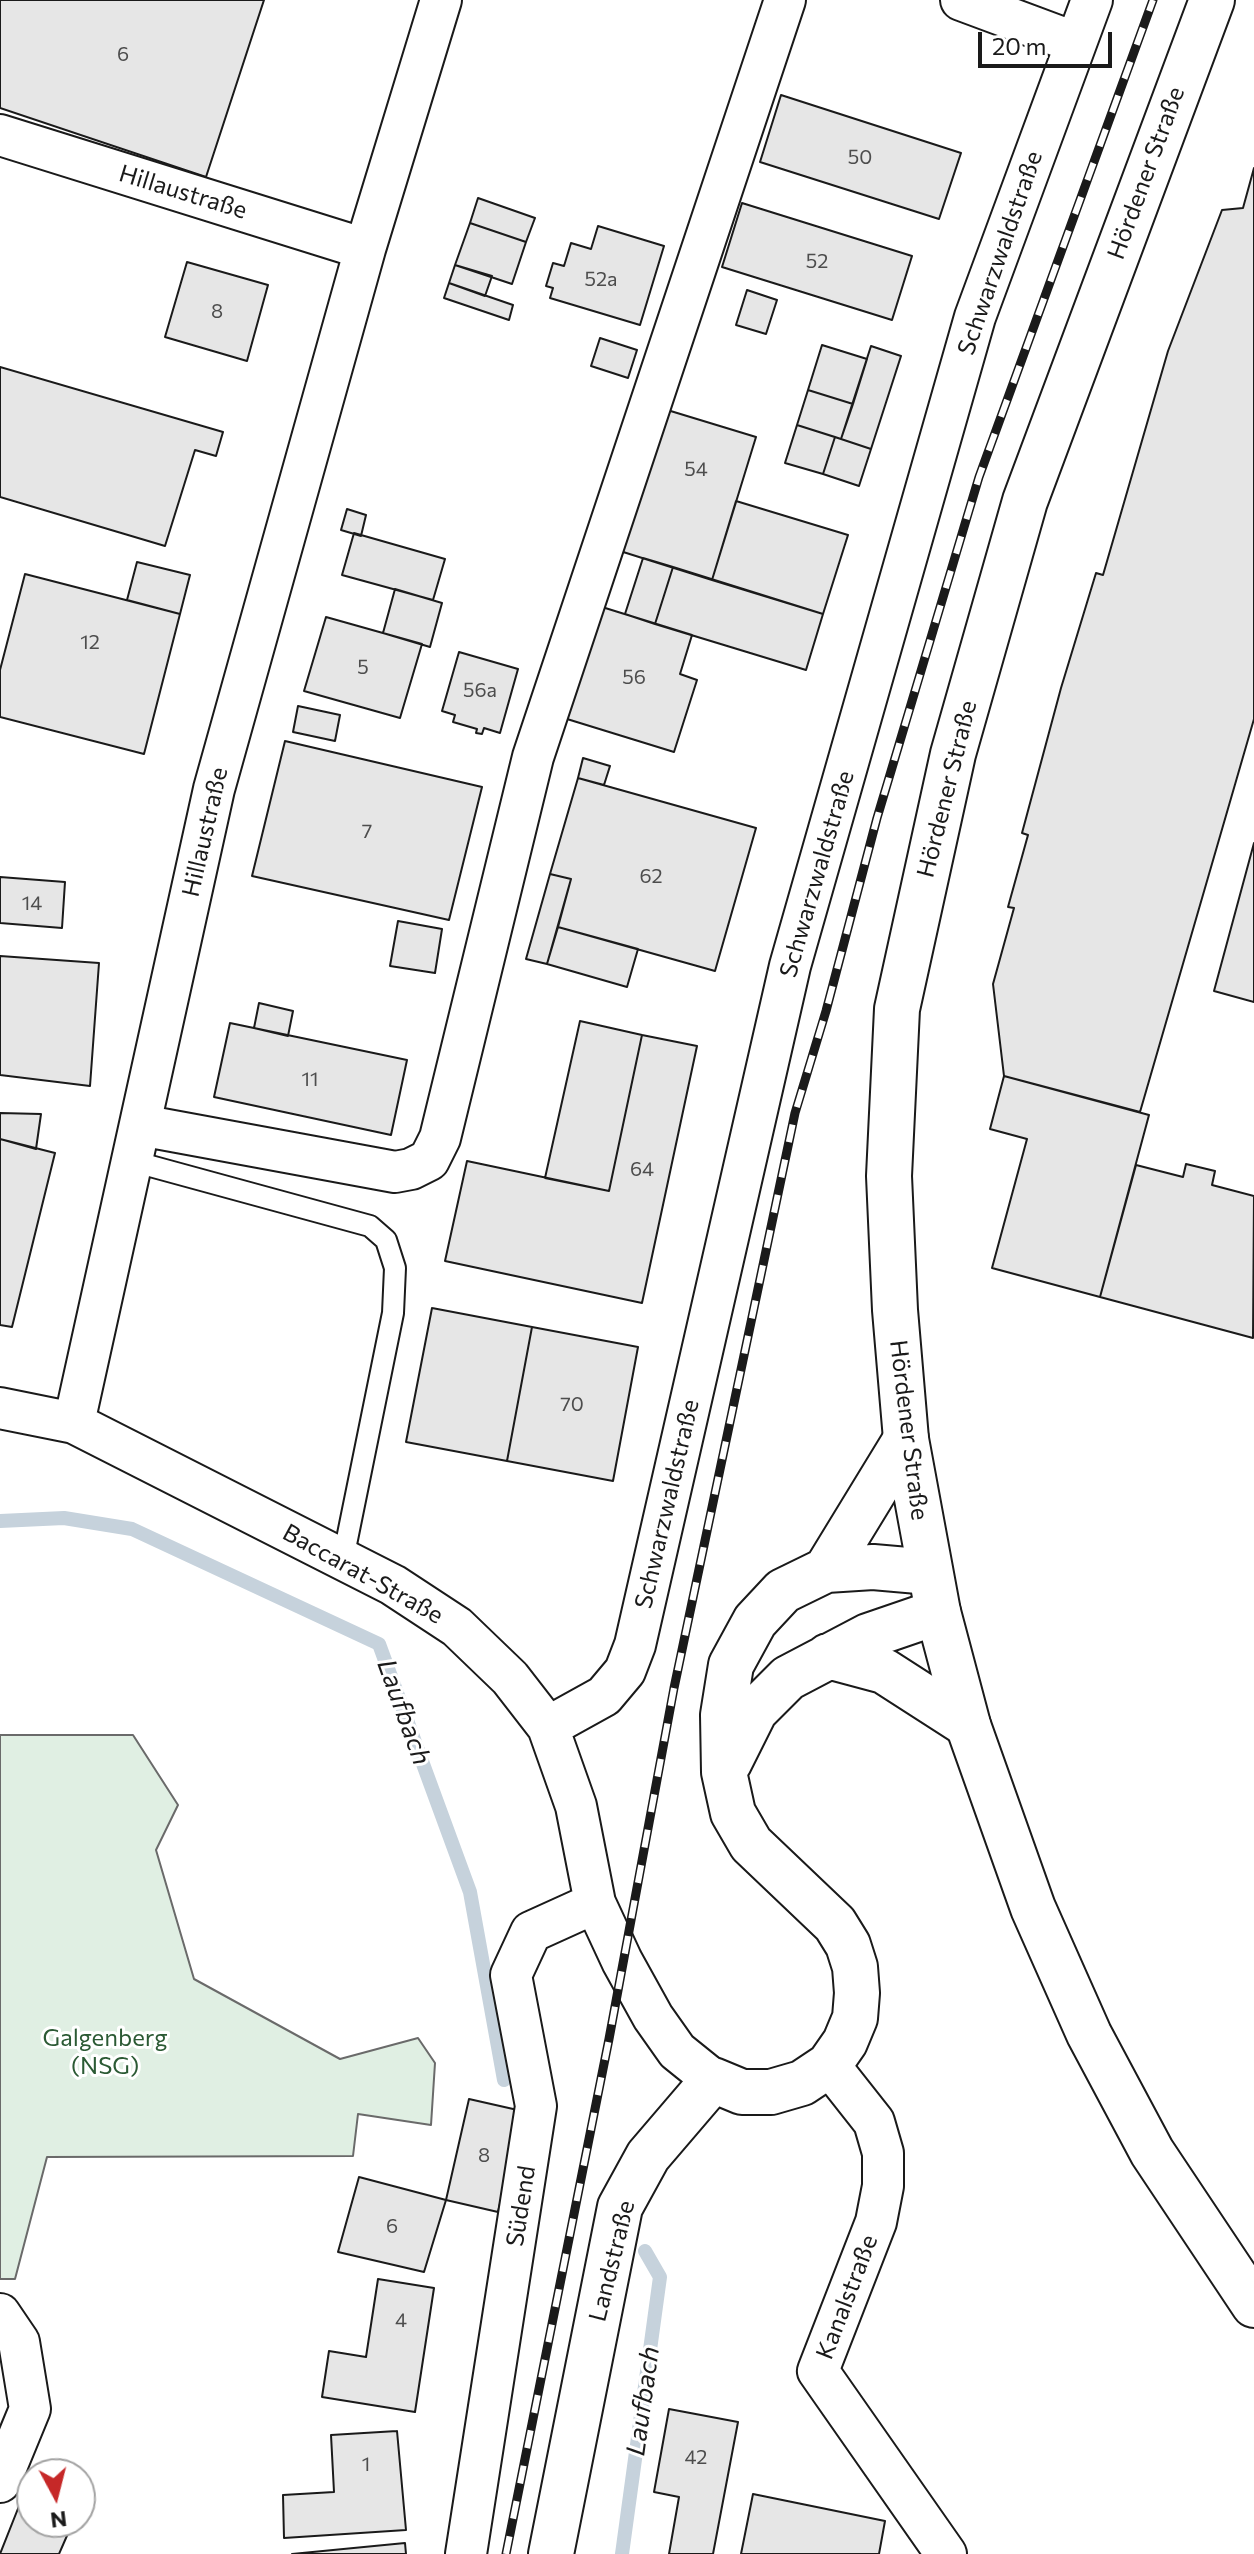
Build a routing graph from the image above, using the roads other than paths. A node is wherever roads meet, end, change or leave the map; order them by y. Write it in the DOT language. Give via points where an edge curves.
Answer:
graph roads {
  1 [pos="441,0"];
  2 [pos="785,0"];
  3 [pos="961,0"];
  4 [pos="1092,0"];
  5 [pos="1212,0"];
  6 [pos="1074,42"];
  7 [pos="0,135"];
  8 [pos="365,249"];
  9 [pos="136,1143"];
  10 [pos="0,1408"];
  11 [pos="74,1423"];
  12 [pos="906,1439"];
  13 [pos="343,1559"];
  14 [pos="826,1570"];
  15 [pos="934,1592"];
  16 [pos="828,1656"];
  17 [pos="968,1725"];
  18 [pos="548,1727"];
  19 [pos="724,1772"];
  20 [pos="595,1903"];
  21 [pos="829,2065"];
  22 [pos="713,2080"];
  23 [pos="1253,2304"];
  24 [pos="0,2314"];
  25 [pos="0,2482"];
  26 [pos="466,2554"];
  27 [pos="551,2554"];
  28 [pos="946,2554"];
  1 -- 8 [label="street, Hillaustraße"];
  2 -- 9 [label="street" via="533,757 440,1138 429,1160 395,1172"];
  3 -- 6 [label="street"];
  4 -- 6 [label="street, Schwarzwaldstraße"];
  5 -- 12 [label="main road, Hördener Straße" via="1025,501 953,754 897,1009 889,1176"];
  6 -- 18 [label="street, Schwarzwaldstraße" via="975,317 790,966 635,1645 625,1671 604,1696"];
  7 -- 8 [label="street, Hillaustraße"];
  8 -- 9 [label="street, Hillaustraße" via="214,789"];
  9 -- 11 [label="street, Hillaustraße"];
  9 -- 13 [label="lane" via="370,1226 386,1240 395,1268 393,1313"];
  10 -- 11 [label="street, Baccarat-Straße"];
  11 -- 13 [label="street, Baccarat-Straße"];
  12 -- 14 [label="main road"];
  12 -- 15 [label="main road, Hördener Straße"];
  13 -- 18 [label="street, Baccarat-Straße" via="457,1627 510,1678"];
  14 -- 15 [label="main road" via="873,1567"];
  14 -- 19 [label="main road" via="783,1591 755,1621 731,1665 723,1715"];
  15 -- 16 [label="main road"];
  15 -- 17 [label="main road, Hördener Straße"];
  16 -- 17 [label="main road" via="884,1671"];
  16 -- 19 [label="main road" via="788,1678 755,1711"];
  17 -- 23 [label="main road, Hördener Straße" via="1033,1908 1089,2034 1152,2152"];
  18 -- 20 [label="street, Baccarat-Straße" via="576,1806"];
  19 -- 21 [label="main road" via="733,1813 751,1844 816,1904 848,1945 855,1967 855,2018"];
  20 -- 22 [label="street, Baccarat-Straße" via="653,2017 677,2051"];
  20 -- 26 [label="street, Südend" via="531,1932 511,1975 536,2106"];
  21 -- 22 [label="main road" via="802,2083 771,2092 742,2092"];
  21 -- 28 [label="street, Kanalstraße" via="874,2122 883,2153 883,2186 876,2222 818,2371"];
  22 -- 27 [label="main road, Landstraße" via="648,2156 620,2207"];
  24 -- 25 [label="street" via="19,2342 30,2409"];
}
